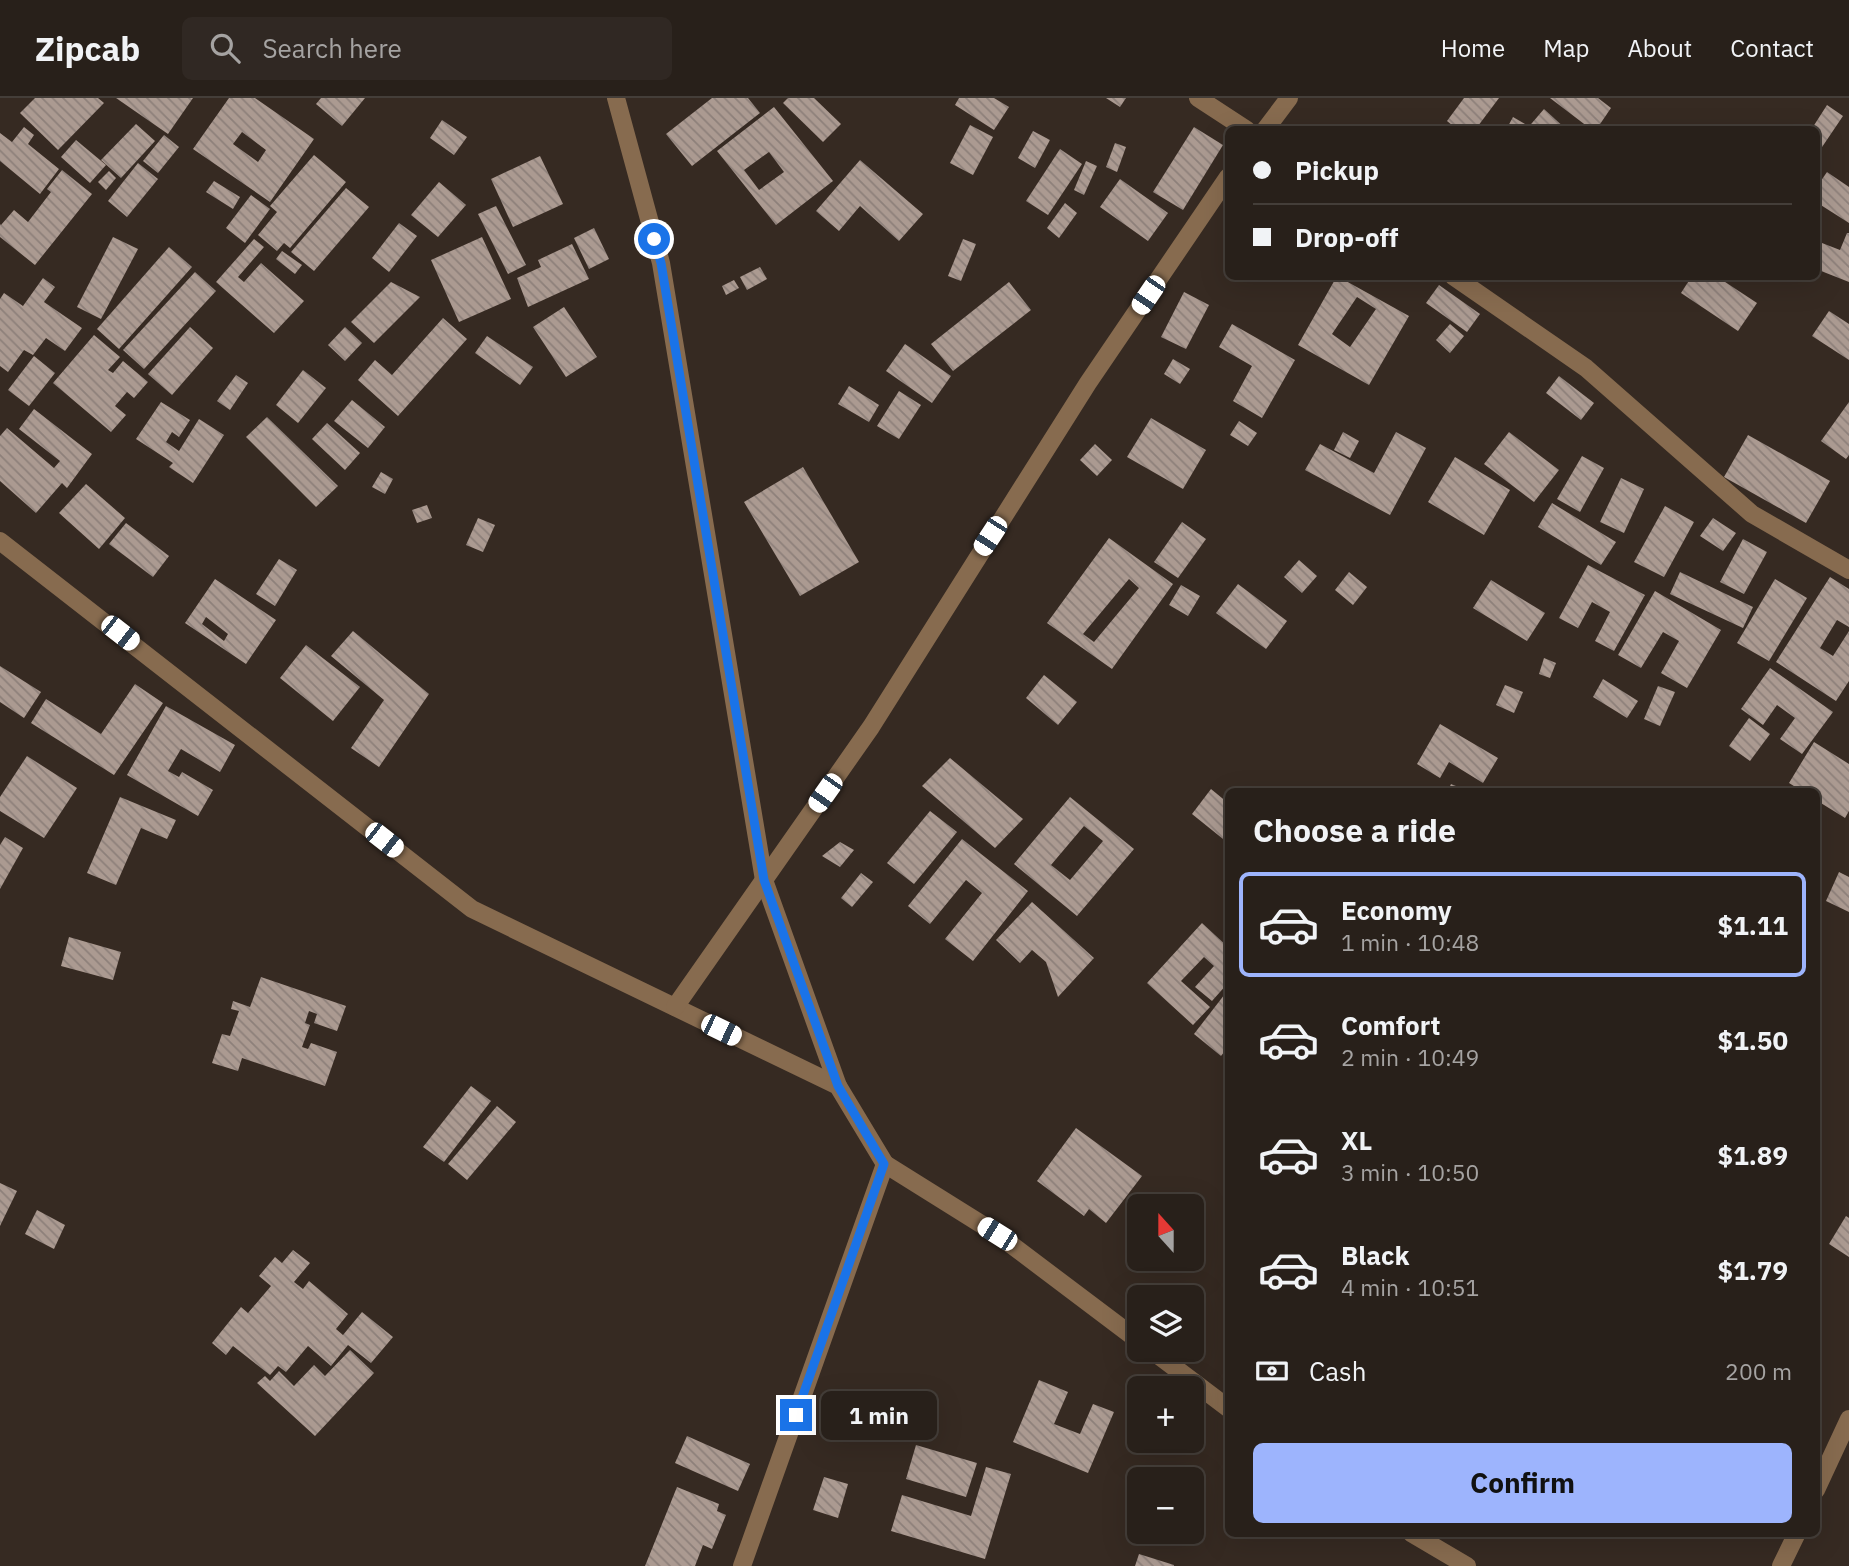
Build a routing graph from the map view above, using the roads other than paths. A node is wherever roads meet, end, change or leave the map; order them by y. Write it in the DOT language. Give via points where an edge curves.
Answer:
graph roads {
  1 [pos="616,98"];
  2 [pos="1198,98"];
  3 [pos="1289,98"];
  4 [pos="1241,126"];
  5 [pos="1268,126"];
  6 [pos="1225,181"];
  7 [pos="1459,280"];
  8 [pos="0,541"];
  9 [pos="1849,570"];
  10 [pos="764,880"];
  11 [pos="675,1007"];
  12 [pos="838,1086"];
  13 [pos="884,1164"];
  14 [pos="1127,1332"];
  15 [pos="1167,1362"];
  16 [pos="1225,1407"];
  17 [pos="1849,1419"];
  18 [pos="1820,1481"];
  19 [pos="1418,1537"];
  20 [pos="1795,1537"];
  21 [pos="742,1566"];
  22 [pos="1467,1566"];
  23 [pos="1781,1566"];
  1 -- 10 [label="street" via="661,263"];
  2 -- 4 [label="street"];
  3 -- 5 [label="street"];
  6 -- 10 [label="street" via="1088,383 871,727"];
  7 -- 9 [label="street" via="1586,369 1752,514"];
  8 -- 11 [label="street" via="472,909"];
  10 -- 11 [label="street"];
  10 -- 12 [label="street"];
  11 -- 12 [label="street"];
  12 -- 13 [label="street"];
  13 -- 14 [label="street" via="997,1234"];
  13 -- 21 [label="street"];
  15 -- 16 [label="street"];
  17 -- 18 [label="street"];
  19 -- 22 [label="street"];
  20 -- 23 [label="street"];
}
